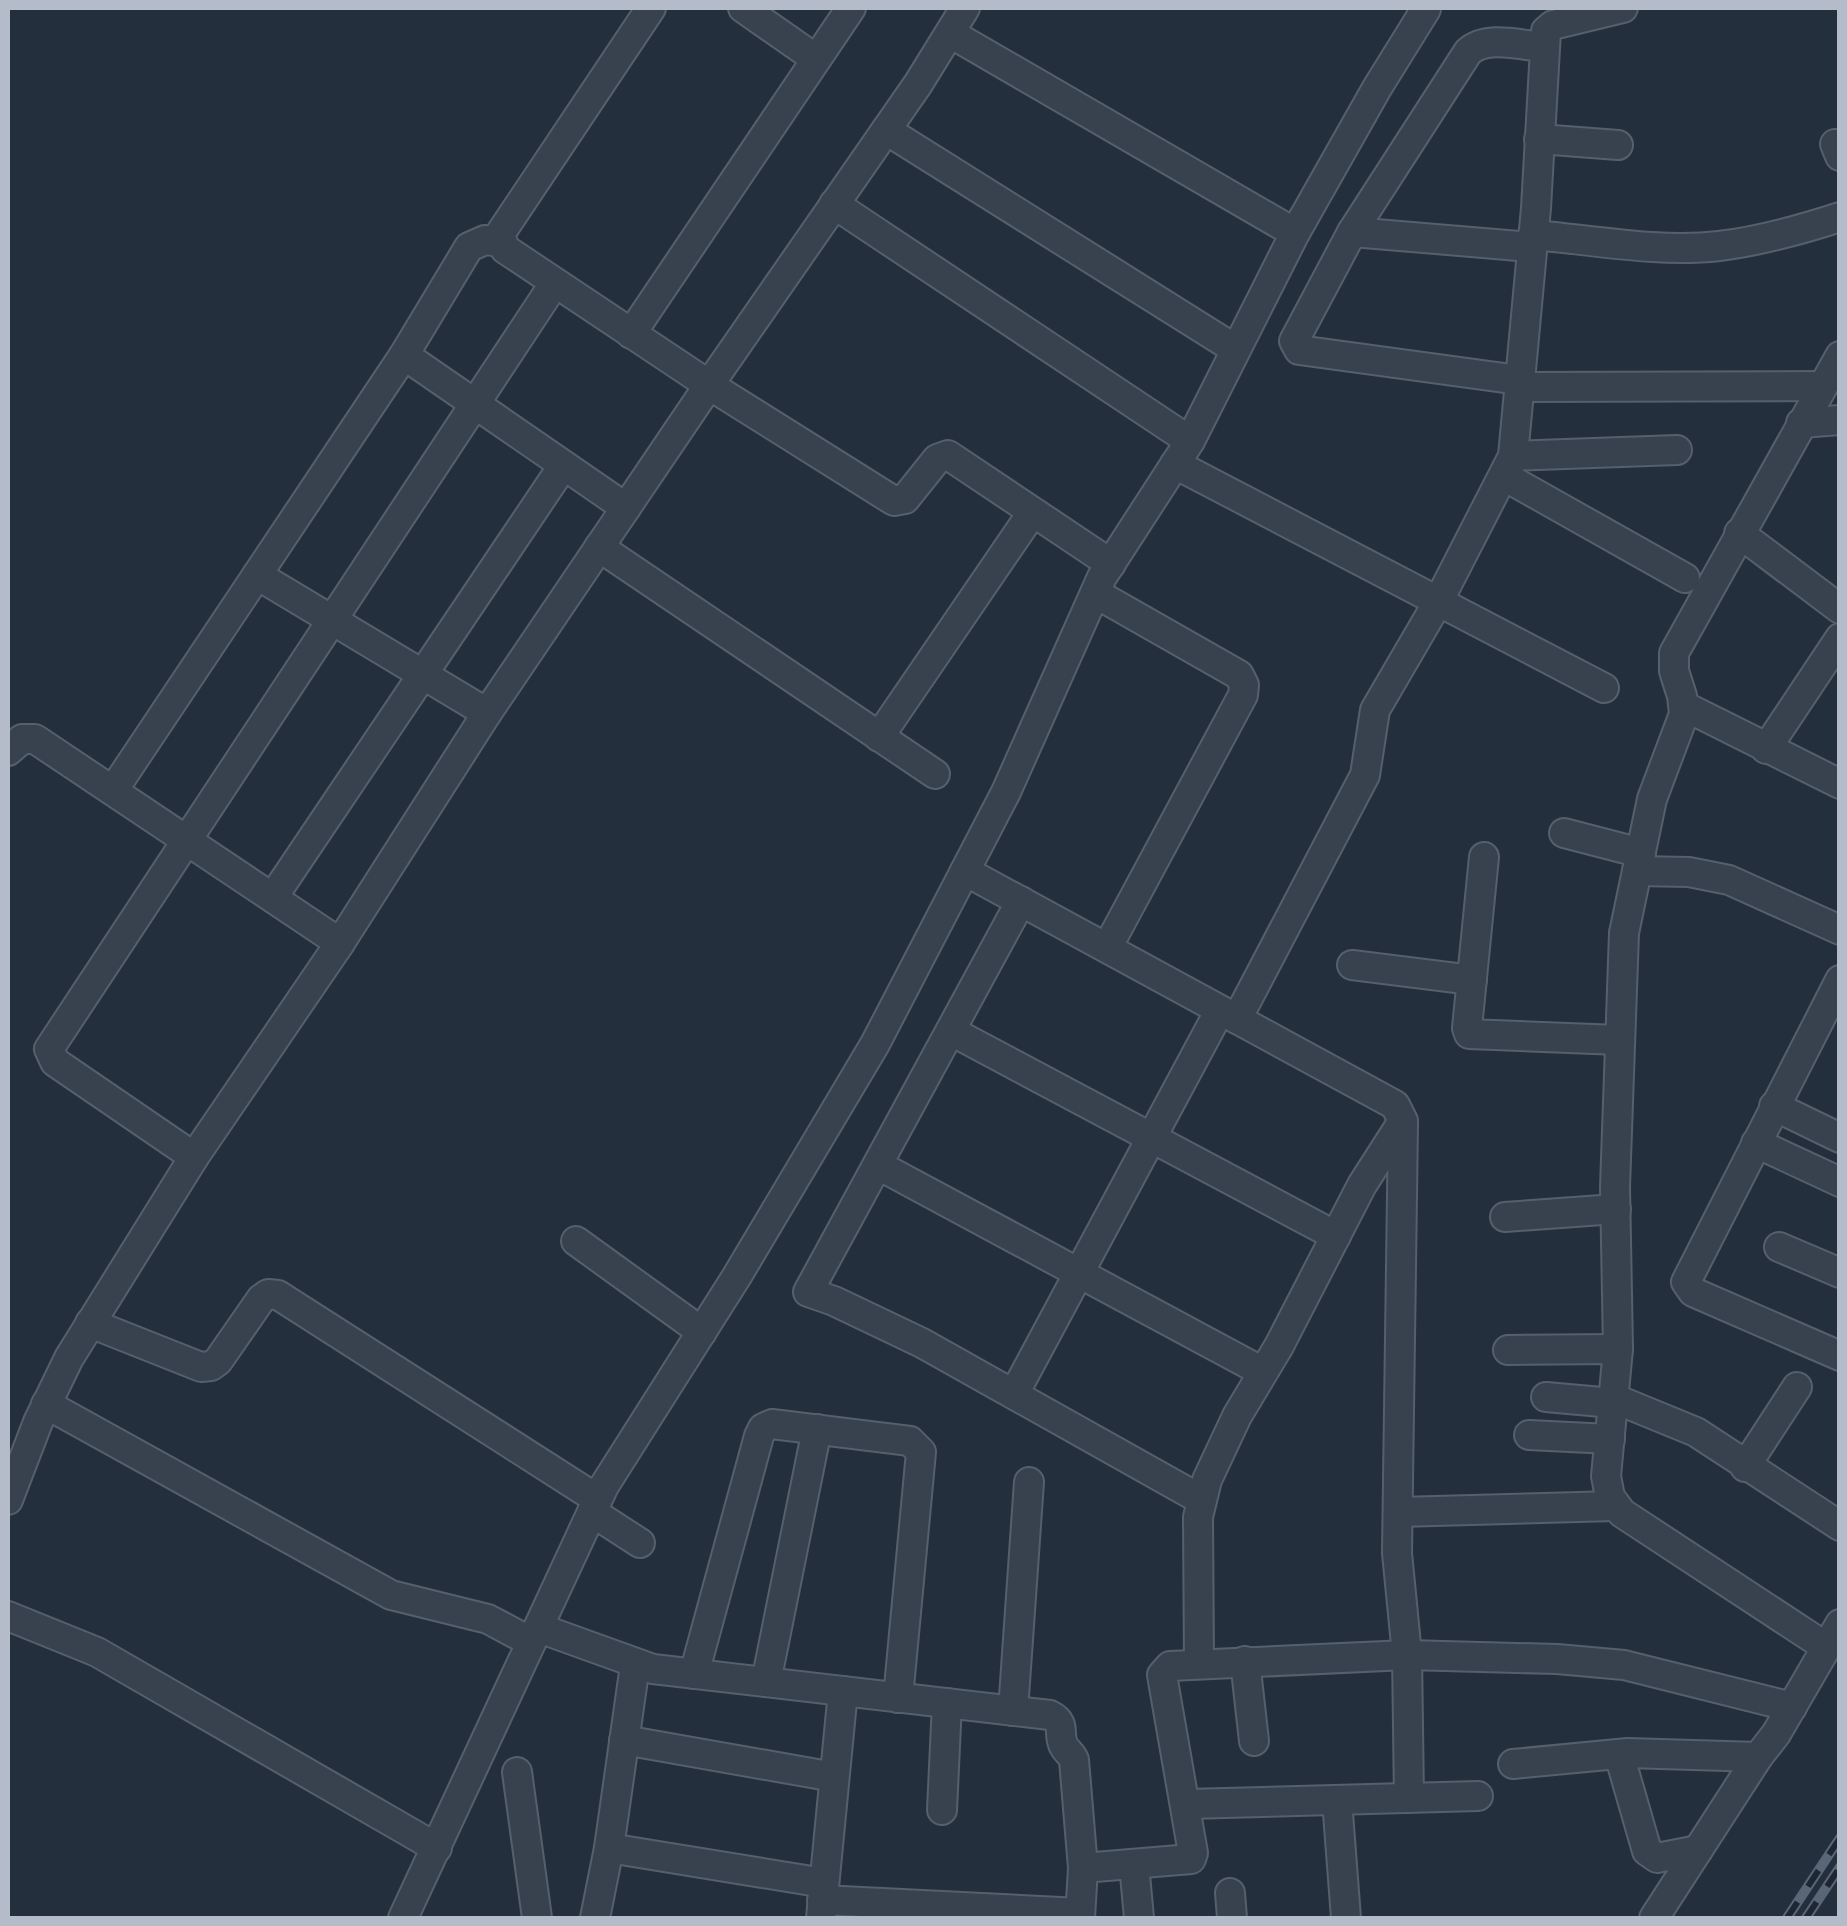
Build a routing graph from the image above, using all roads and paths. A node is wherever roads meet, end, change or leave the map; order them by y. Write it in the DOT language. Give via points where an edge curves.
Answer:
graph roads {
  1 [pos="651,8"];
  2 [pos="744,8"];
  3 [pos="850,8"];
  4 [pos="964,8"];
  5 [pos="1422,8"];
  6 [pos="1623,8"];
  7 [pos="1549,27"];
  8 [pos="950,33"];
  9 [pos="816,59"];
  10 [pos="886,130"];
  11 [pos="1540,140"];
  12 [pos="1618,145"];
  13 [pos="834,204"];
  14 [pos="1840,216"];
  15 [pos="1352,232"];
  16 [pos="1296,233"];
  17 [pos="1532,241"];
  18 [pos="500,242"];
  19 [pos="554,284"];
  20 [pos="631,334"];
  21 [pos="1236,349"];
  22 [pos="404,355"];
  23 [pos="1840,356"];
  24 [pos="1519,384"];
  25 [pos="709,385"];
  26 [pos="1822,386"];
  27 [pos="476,403"];
  28 [pos="1840,420"];
  29 [pos="1800,424"];
  30 [pos="1677,450"];
  31 [pos="1183,452"];
  32 [pos="563,466"];
  33 [pos="1508,466"];
  34 [pos="626,508"];
  35 [pos="1032,513"];
  36 [pos="1738,533"];
  37 [pos="599,548"];
  38 [pos="1111,564"];
  39 [pos="257,575"];
  40 [pos="1685,578"];
  41 [pos="1094,593"];
  42 [pos="1438,602"];
  43 [pos="1840,610"];
  44 [pos="332,621"];
  45 [pos="1840,638"];
  46 [pos="423,675"];
  47 [pos="1604,688"];
  48 [pos="1684,706"];
  49 [pos="488,712"];
  50 [pos="879,737"];
  51 [pos="1766,748"];
  52 [pos="8,751"];
  53 [pos="935,774"];
  54 [pos="1840,784"];
  55 [pos="114,790"];
  56 [pos="1564,833"];
  57 [pos="188,840"];
  58 [pos="1484,858"];
  59 [pos="1639,862"];
  60 [pos="966,870"];
  61 [pos="273,897"];
  62 [pos="1021,901"];
  63 [pos="1840,930"];
  64 [pos="340,943"];
  65 [pos="1106,948"];
  66 [pos="1352,964"];
  67 [pos="1472,980"];
  68 [pos="1840,980"];
  69 [pos="1228,1015"];
  70 [pos="950,1031"];
  71 [pos="1620,1040"];
  72 [pos="1774,1106"];
  73 [pos="1403,1121"];
  74 [pos="1840,1138"];
  75 [pos="1150,1139"];
  76 [pos="1756,1143"];
  77 [pos="194,1157"];
  78 [pos="878,1165"];
  79 [pos="1840,1182"];
  80 [pos="1616,1209"];
  81 [pos="1504,1217"];
  82 [pos="1336,1236"];
  83 [pos="576,1241"];
  84 [pos="1780,1247"];
  85 [pos="1080,1271"];
  86 [pos="1840,1273"];
  87 [pos="90,1323"];
  88 [pos="702,1332"];
  89 [pos="1618,1349"];
  90 [pos="1508,1350"];
  91 [pos="1840,1356"];
  92 [pos="1264,1372"];
  93 [pos="1797,1388"];
  94 [pos="1014,1394"];
  95 [pos="1546,1397"];
  96 [pos="1613,1400"];
  97 [pos="46,1404"];
  98 [pos="817,1430"];
  99 [pos="1530,1435"];
  100 [pos="1610,1439"];
  101 [pos="1745,1467"];
  102 [pos="1028,1482"];
  103 [pos="8,1500"];
  104 [pos="1200,1500"];
  105 [pos="595,1506"];
  106 [pos="1615,1506"];
  107 [pos="1399,1512"];
  108 [pos="1834,1512"];
  109 [pos="640,1543"];
  110 [pos="8,1616"];
  111 [pos="535,1635"];
  112 [pos="1833,1635"];
  113 [pos="1407,1655"];
  114 [pos="1245,1660"];
  115 [pos="1200,1664"];
  116 [pos="635,1665"];
  117 [pos="694,1674"];
  118 [pos="766,1682"];
  119 [pos="843,1691"];
  120 [pos="898,1698"];
  121 [pos="947,1703"];
  122 [pos="1792,1706"];
  123 [pos="1013,1711"];
  124 [pos="624,1740"];
  125 [pos="1254,1741"];
  126 [pos="1619,1754"];
  127 [pos="1758,1756"];
  128 [pos="1513,1764"];
  129 [pos="517,1772"];
  130 [pos="834,1777"];
  131 [pos="1478,1796"];
  132 [pos="1409,1798"];
  133 [pos="1337,1800"];
  134 [pos="1186,1804"];
  135 [pos="942,1810"];
  136 [pos="438,1848"];
  137 [pos="609,1848"];
  138 [pos="1698,1850"];
  139 [pos="1134,1864"];
  140 [pos="1083,1868"];
  141 [pos="822,1901"];
  142 [pos="1080,1916"];
  143 [pos="403,1918"];
  144 [pos="537,1918"];
  145 [pos="595,1918"];
  146 [pos="1139,1918"];
  147 [pos="1346,1918"];
  148 [pos="1652,1918"];
  1 -- 18 [label="street"];
  2 -- 9 [label="street"];
  3 -- 9 [label="street"];
  4 -- 8 [label="street"];
  5 -- 16 [label="street"];
  6 -- 7 [label="street"];
  7 -- 11 [label="street"];
  7 -- 15 [label="street" via="1474,46"];
  8 -- 10 [label="street"];
  8 -- 16 [label="street"];
  9 -- 20 [label="street"];
  10 -- 13 [label="street"];
  10 -- 21 [label="street"];
  11 -- 12 [label="street"];
  11 -- 17 [label="street"];
  13 -- 25 [label="street"];
  13 -- 31 [label="street"];
  14 -- 17 [label="street" via="1783,236 1717,246"];
  15 -- 17 [label="street"];
  15 -- 24 [label="street" via="1294,341 1299,350"];
  16 -- 21 [label="street"];
  17 -- 24 [label="street"];
  18 -- 19 [label="street"];
  18 -- 22 [label="street" via="469,247"];
  19 -- 20 [label="street"];
  19 -- 27 [label="street"];
  20 -- 25 [label="street"];
  21 -- 31 [label="street"];
  22 -- 27 [label="street"];
  22 -- 39 [label="street"];
  23 -- 26 [label="street"];
  24 -- 26 [label="street"];
  24 -- 33 [label="street"];
  25 -- 34 [label="street"];
  25 -- 35 [label="street" via="894,501 905,499 936,459 948,455"];
  26 -- 29 [label="street"];
  27 -- 32 [label="street"];
  27 -- 44 [label="street"];
  28 -- 29 [label="street"];
  29 -- 36 [label="street"];
  30 -- 33 [label="street"];
  31 -- 38 [label="street"];
  31 -- 42 [label="street"];
  32 -- 34 [label="street"];
  32 -- 46 [label="street"];
  33 -- 40 [label="street"];
  33 -- 42 [label="street"];
  34 -- 37 [label="street"];
  35 -- 38 [label="street"];
  35 -- 50 [label="street"];
  36 -- 43 [label="street"];
  36 -- 48 [label="street" via="1674,653"];
  37 -- 49 [label="street"];
  37 -- 50 [label="street"];
  38 -- 41 [label="street"];
  39 -- 44 [label="street"];
  39 -- 55 [label="street"];
  41 -- 60 [label="street"];
  41 -- 65 [label="street" via="1239,675 1244,685"];
  42 -- 47 [label="street"];
  42 -- 69 [label="street" via="1375,710 1365,775"];
  44 -- 46 [label="street"];
  44 -- 57 [label="street"];
  45 -- 51 [label="street"];
  46 -- 49 [label="street"];
  46 -- 61 [label="street"];
  48 -- 51 [label="street"];
  48 -- 59 [label="street"];
  49 -- 64 [label="street"];
  50 -- 53 [label="street"];
  51 -- 54 [label="street"];
  52 -- 55 [label="street" via="22,739 35,739"];
  55 -- 57 [label="street"];
  56 -- 59 [label="street"];
  57 -- 61 [label="street"];
  57 -- 77 [label="street" via="49,1049 55,1062"];
  58 -- 67 [label="street"];
  59 -- 63 [label="street" via="1730,880"];
  59 -- 71 [label="street" via="1624,933"];
  60 -- 62 [label="street"];
  60 -- 88 [label="street" via="875,1044"];
  61 -- 64 [label="street"];
  62 -- 65 [label="street"];
  62 -- 70 [label="street"];
  64 -- 77 [label="street"];
  65 -- 69 [label="street"];
  66 -- 67 [label="street"];
  67 -- 71 [label="street" via="1467,1028 1474,1036"];
  68 -- 72 [label="street"];
  69 -- 73 [label="street" via="1395,1106"];
  69 -- 75 [label="street"];
  70 -- 75 [label="street"];
  70 -- 78 [label="street"];
  71 -- 80 [label="street"];
  72 -- 74 [label="street"];
  72 -- 76 [label="street"];
  73 -- 82 [label="street"];
  73 -- 107 [label="street"];
  75 -- 82 [label="street"];
  75 -- 85 [label="street"];
  76 -- 79 [label="street"];
  76 -- 91 [label="street" via="1688,1288"];
  77 -- 87 [label="street"];
  78 -- 85 [label="street"];
  78 -- 94 [label="street" via="808,1292"];
  80 -- 81 [label="street"];
  80 -- 89 [label="street"];
  82 -- 92 [label="street"];
  83 -- 88 [label="street"];
  84 -- 86 [label="street"];
  85 -- 92 [label="street"];
  85 -- 94 [label="street"];
  87 -- 97 [label="street"];
  87 -- 105 [label="street" via="211,1366 261,1299 278,1295"];
  88 -- 105 [label="street"];
  89 -- 90 [label="street"];
  89 -- 96 [label="street"];
  92 -- 104 [label="street"];
  93 -- 101 [label="street"];
  94 -- 104 [label="street"];
  95 -- 96 [label="street"];
  96 -- 100 [label="street"];
  96 -- 101 [label="street" via="1696,1432"];
  97 -- 103 [label="street"];
  97 -- 111 [label="street" via="392,1595"];
  98 -- 117 [label="street" via="763,1428"];
  98 -- 118 [label="street"];
  98 -- 120 [label="street" via="910,1441 921,1452"];
  99 -- 100 [label="street"];
  100 -- 106 [label="street" via="1607,1487"];
  101 -- 108 [label="street"];
  102 -- 123 [label="street"];
  104 -- 115 [label="street"];
  105 -- 109 [label="street"];
  105 -- 111 [label="street"];
  106 -- 107 [label="street"];
  106 -- 112 [label="street"];
  107 -- 113 [label="street"];
  110 -- 136 [label="street" via="97,1652"];
  111 -- 116 [label="street"];
  111 -- 136 [label="street"];
  112 -- 122 [label="street"];
  113 -- 114 [label="street"];
  113 -- 122 [label="street" via="1624,1665"];
  113 -- 132 [label="street"];
  114 -- 115 [label="street"];
  114 -- 125 [label="street"];
  115 -- 134 [label="street" via="1170,1666 1162,1675"];
  116 -- 117 [label="street"];
  116 -- 124 [label="street"];
  117 -- 118 [label="street"];
  118 -- 119 [label="street"];
  119 -- 120 [label="street"];
  119 -- 130 [label="street"];
  120 -- 121 [label="street"];
  121 -- 123 [label="street"];
  121 -- 135 [label="street"];
  122 -- 127 [label="street"];
  123 -- 140 [label="street" via="1050,1716 1062,1726 1064,1748 1074,1760"];
  124 -- 130 [label="street"];
  124 -- 137 [label="street"];
  126 -- 127 [label="street"];
  126 -- 128 [label="street"];
  126 -- 138 [label="street" via="1647,1851 1658,1858"];
  127 -- 138 [label="street"];
  129 -- 144 [label="street"];
  130 -- 141 [label="street"];
  131 -- 132 [label="street"];
  132 -- 133 [label="street"];
  133 -- 134 [label="street"];
  133 -- 147 [label="street"];
  134 -- 139 [label="street" via="1191,1858"];
  136 -- 143 [label="street"];
  137 -- 141 [label="street"];
  137 -- 145 [label="street"];
  138 -- 148 [label="street"];
  139 -- 140 [label="street"];
  139 -- 146 [label="street"];
  140 -- 142 [label="street"];
  141 -- 142 [label="street"];
}
